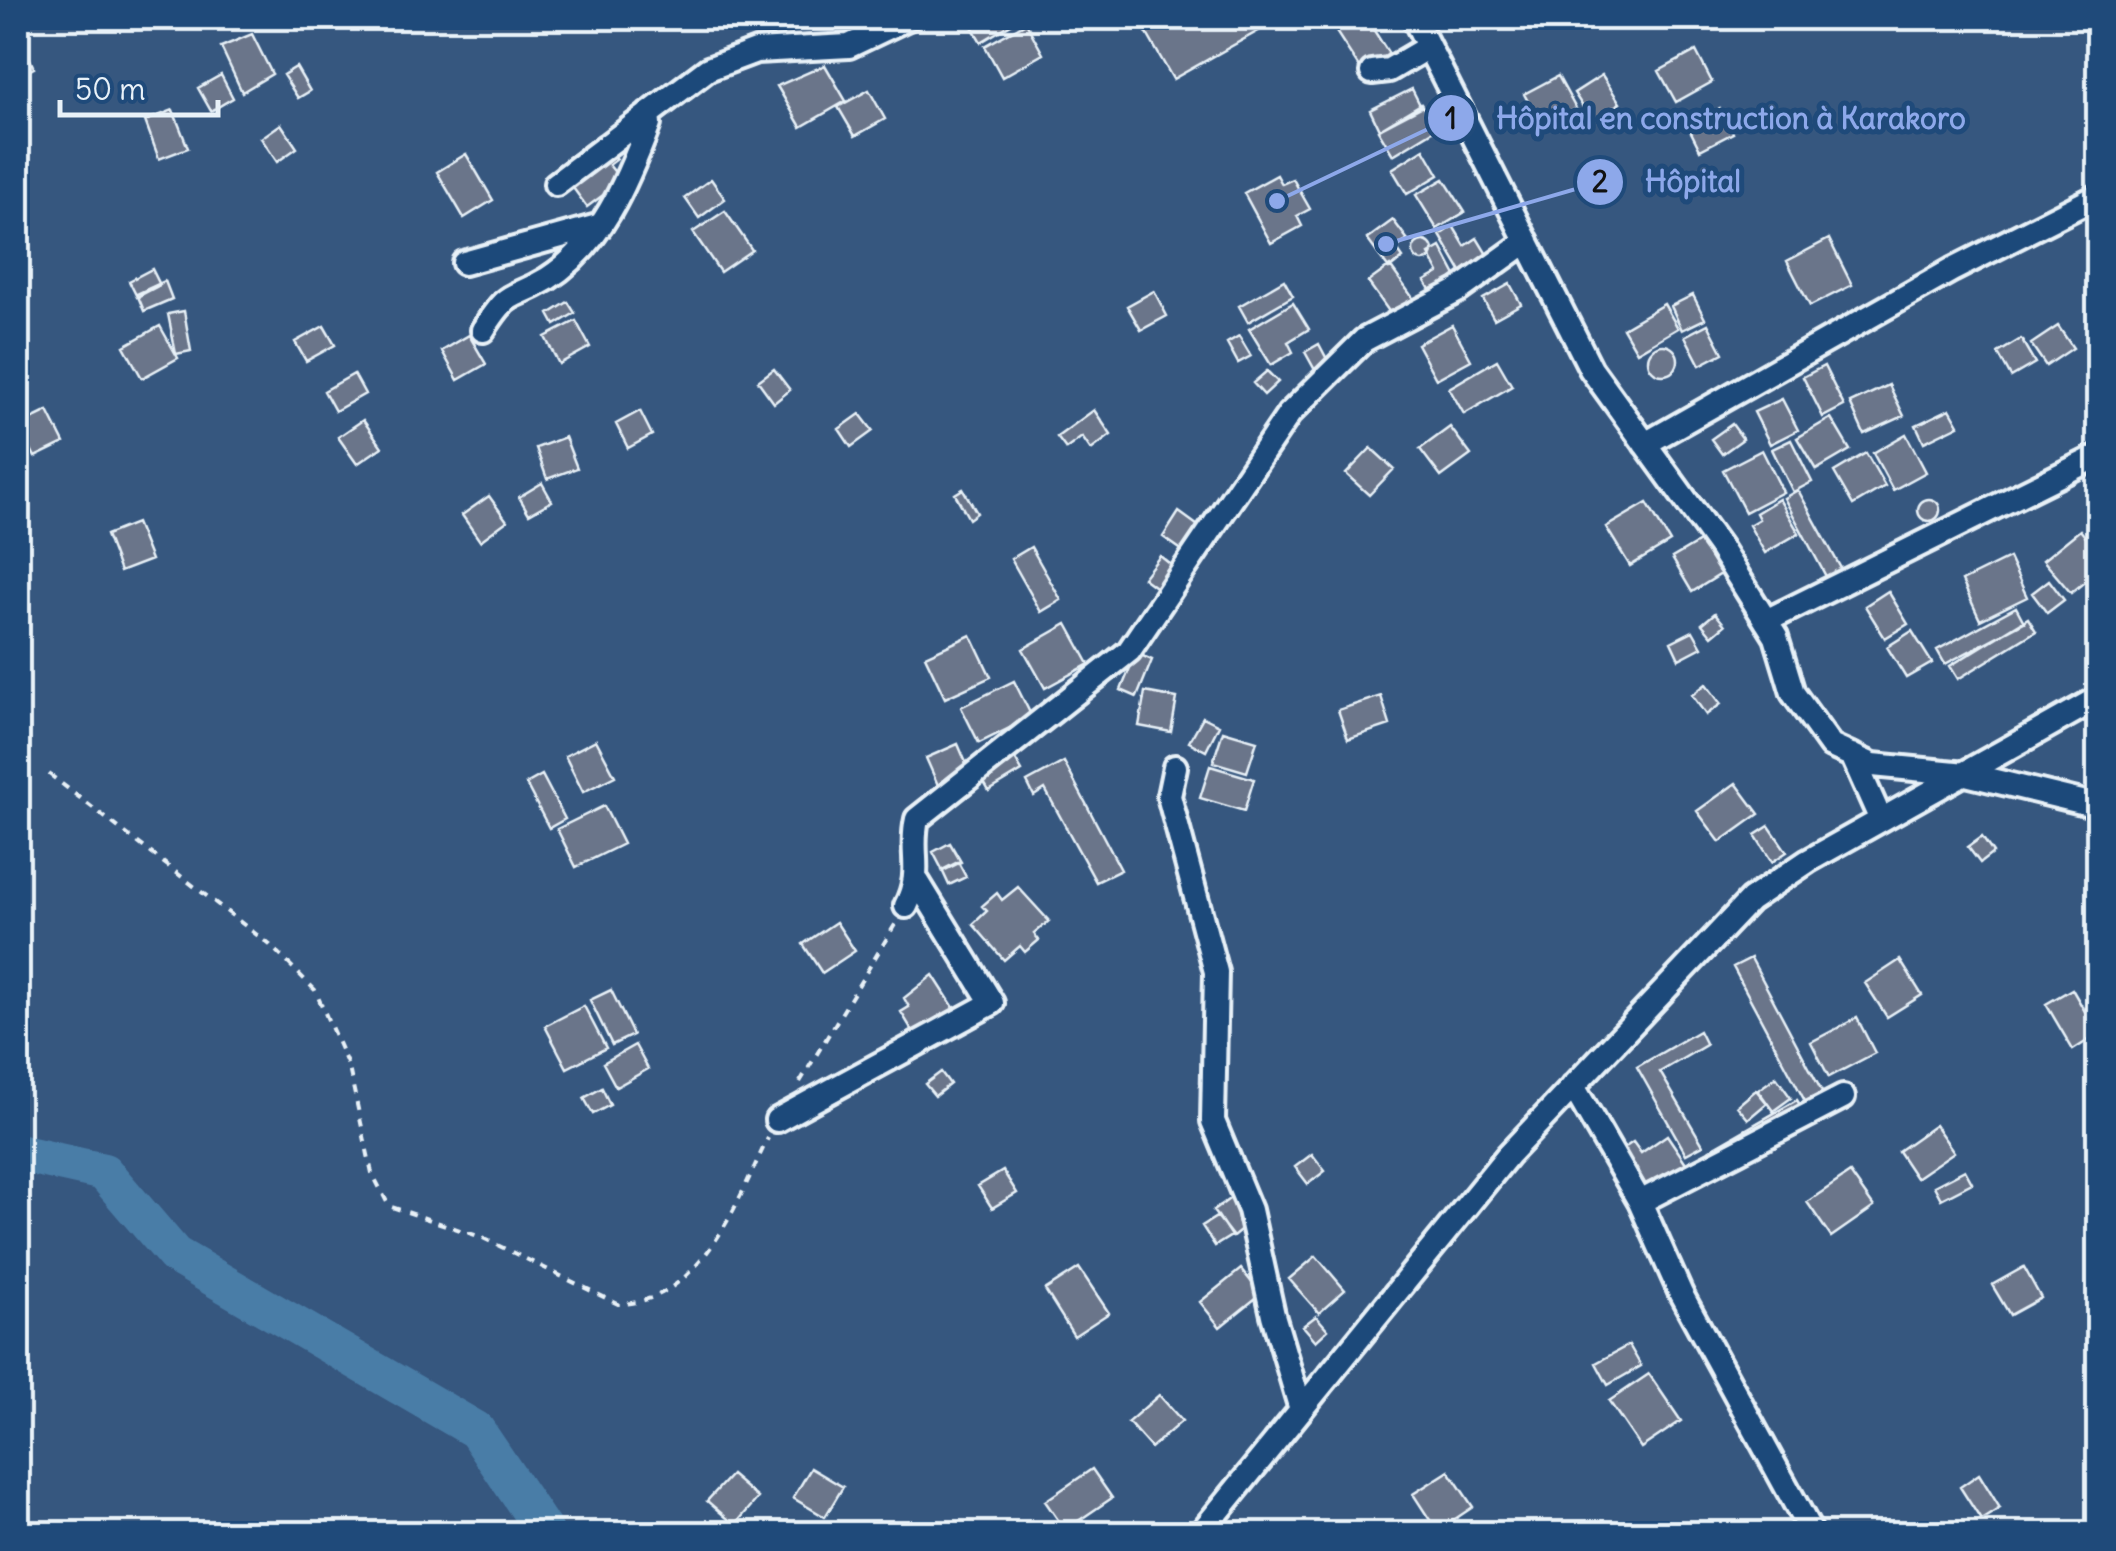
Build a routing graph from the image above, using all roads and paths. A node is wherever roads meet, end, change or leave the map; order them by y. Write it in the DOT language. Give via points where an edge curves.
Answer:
graph roads {
  1 [pos="908,18"];
  2 [pos="1414,18"];
  3 [pos="1428,47"];
  4 [pos="1372,72"];
  5 [pos="648,114"];
  6 [pos="556,184"];
  7 [pos="2098,196"];
  8 [pos="600,226"];
  9 [pos="1527,241"];
  10 [pos="464,263"];
  11 [pos="483,330"];
  12 [pos="1645,444"];
  13 [pos="2098,456"];
  14 [pos="1766,620"];
  15 [pos="2098,698"];
  16 [pos="1852,755"];
  17 [pos="1176,768"];
  18 [pos="49,774"];
  19 [pos="1966,774"];
  20 [pos="2098,806"];
  21 [pos="1881,820"];
  22 [pos="918,882"];
  23 [pos="906,906"];
  24 [pos="1573,1086"];
  25 [pos="797,1087"];
  26 [pos="1843,1097"];
  27 [pos="777,1120"];
  28 [pos="1640,1202"];
  29 [pos="1300,1406"];
  30 [pos="1200,1534"];
  31 [pos="1812,1534"];
  1 -- 5 [label="street" via="849,46 756,51 708,69"];
  2 -- 3 [label="street"];
  3 -- 4 [label="street" via="1389,70"];
  3 -- 9 [label="street"];
  5 -- 6 [label="street"];
  5 -- 8 [label="street" via="626,184"];
  7 -- 12 [label="street" via="1952,270"];
  8 -- 10 [label="street"];
  8 -- 11 [label="street" via="547,279 503,298"];
  9 -- 12 [label="street" via="1591,369"];
  9 -- 22 [label="street" via="1459,290 1364,340 1288,414 1129,651 917,819"];
  12 -- 14 [label="street"];
  13 -- 14 [label="street"];
  14 -- 16 [label="street" via="1793,693 1831,746"];
  15 -- 19 [label="street"];
  16 -- 19 [label="street" via="1873,765"];
  16 -- 21 [label="street"];
  17 -- 29 [label="street" via="1170,796 1216,972 1213,1121 1250,1210"];
  18 -- 27 [label="path" via="270,944 315,990 349,1068 372,1173 389,1206 400,1212 481,1237 618,1304 644,1304 680,1283 723,1228"];
  19 -- 20 [label="street"];
  19 -- 21 [label="street"];
  21 -- 24 [label="street" via="1750,900"];
  22 -- 23 [label="street"];
  22 -- 27 [label="street" via="992,1004"];
  23 -- 25 [label="path"];
  24 -- 28 [label="street"];
  24 -- 29 [label="street"];
  26 -- 28 [label="street"];
  28 -- 31 [label="street" via="1681,1294"];
  29 -- 30 [label="street"];
}
